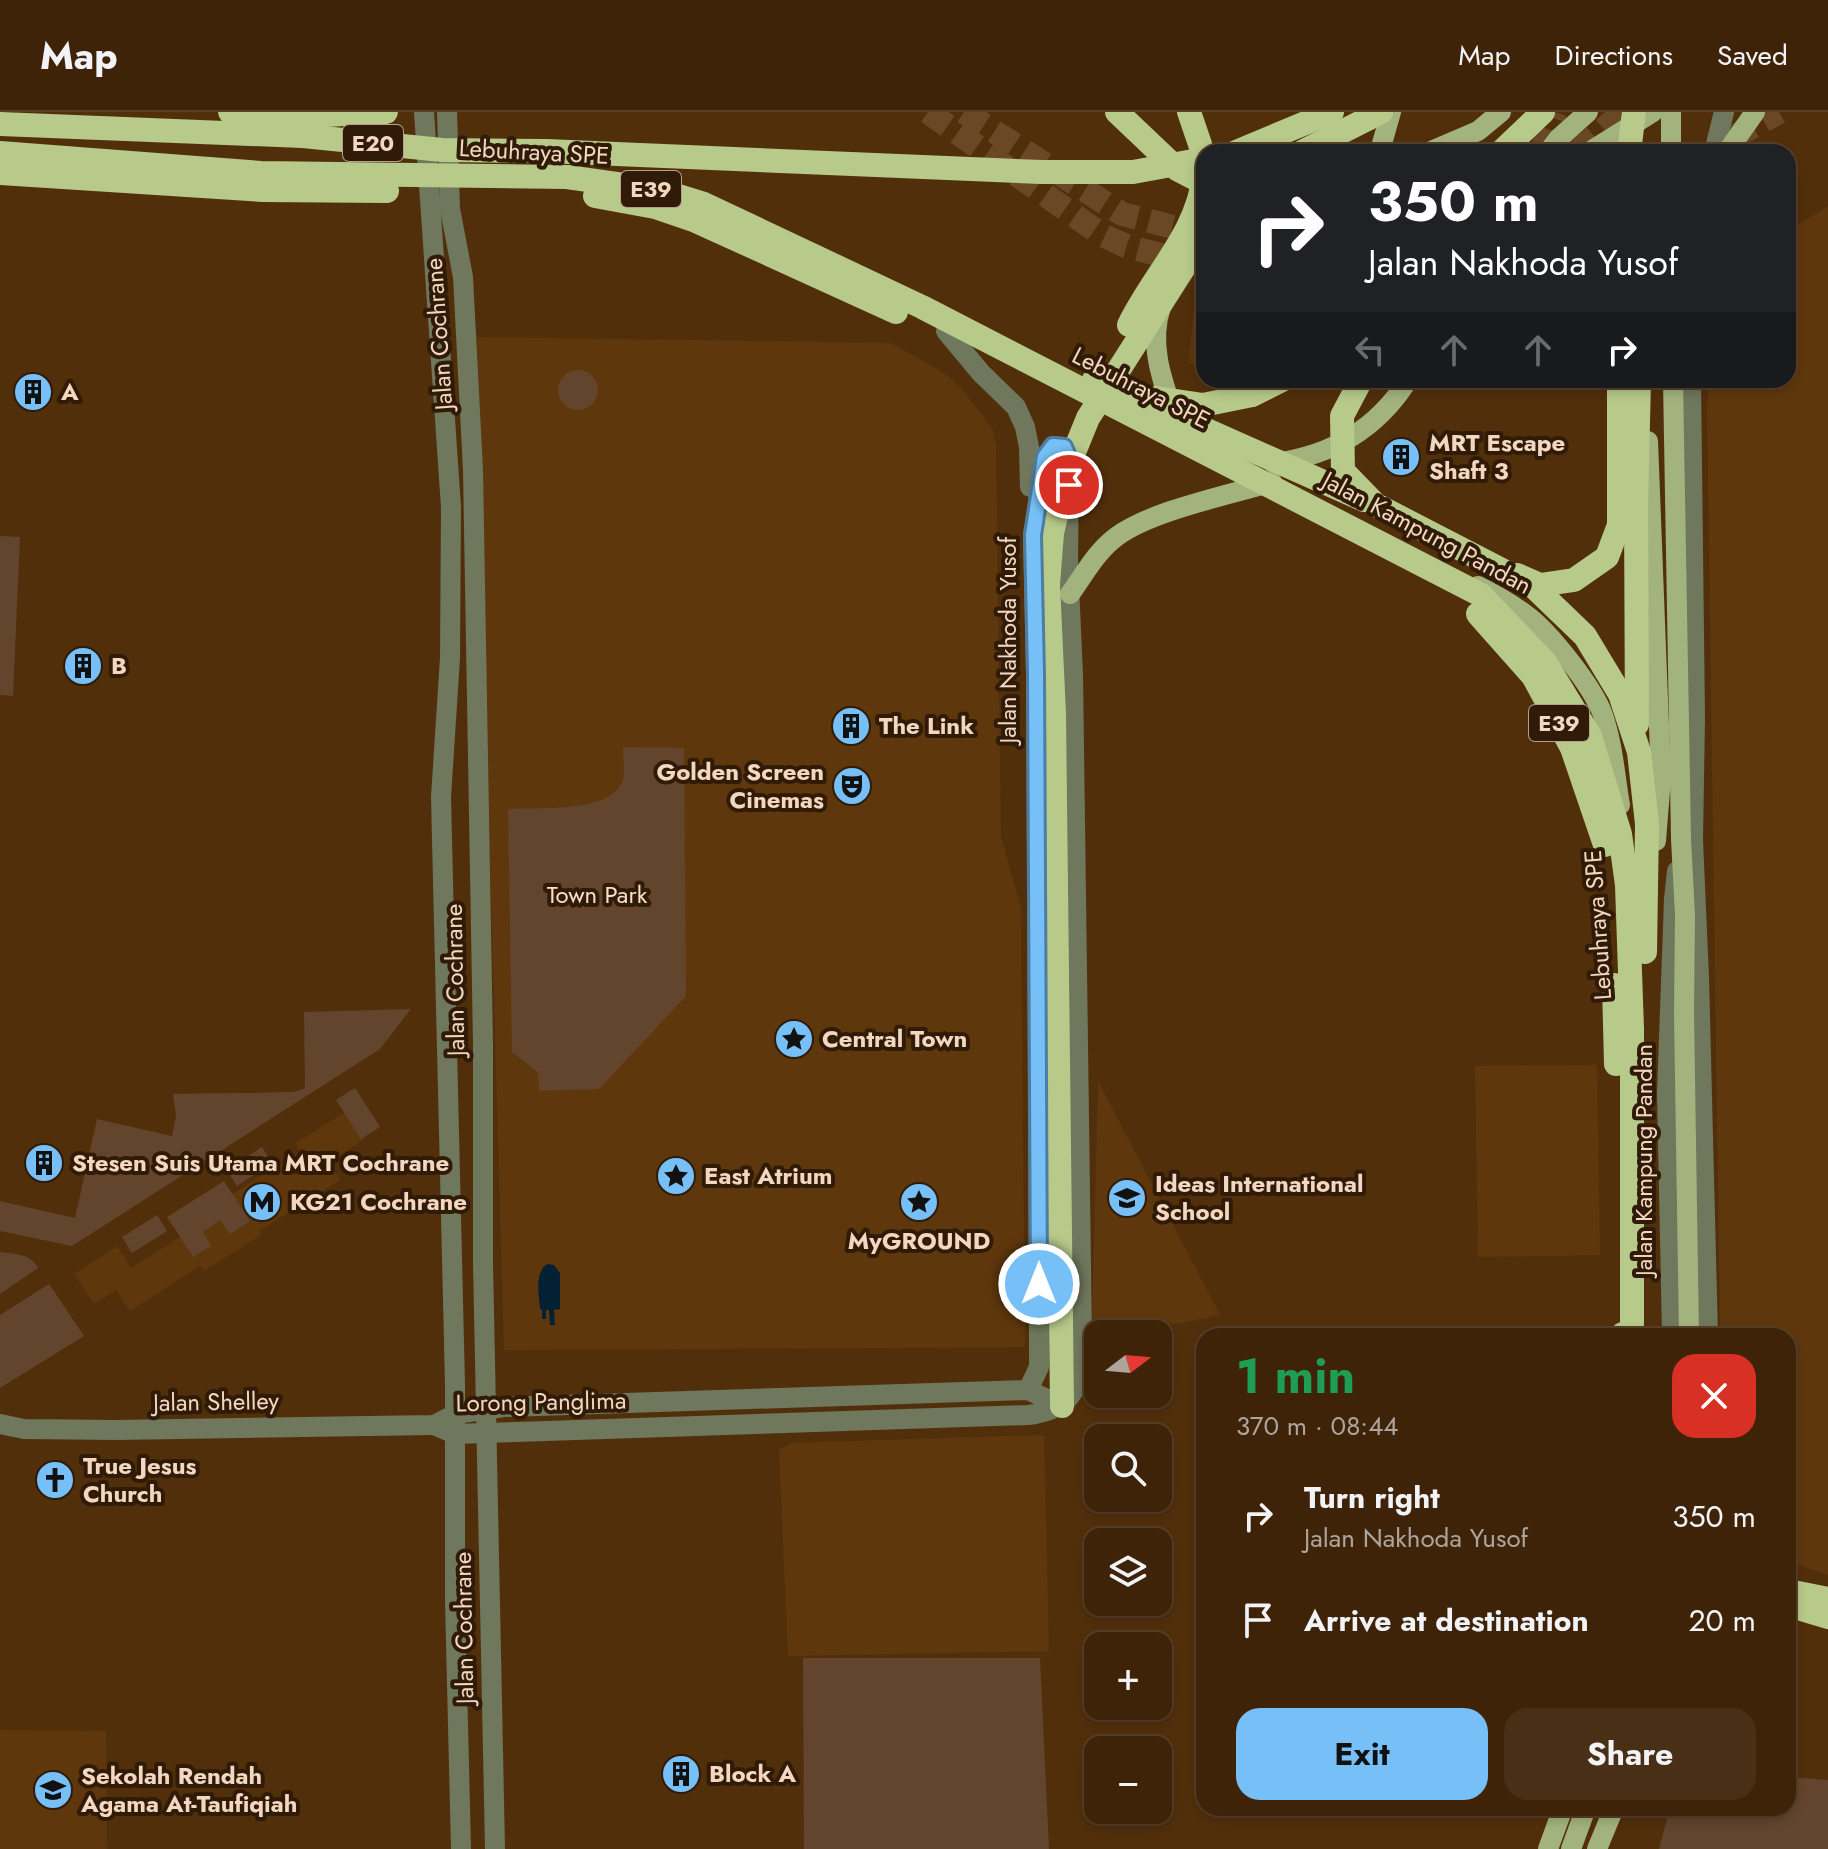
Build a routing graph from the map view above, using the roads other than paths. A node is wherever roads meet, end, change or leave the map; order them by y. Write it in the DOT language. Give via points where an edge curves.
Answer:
graph roads {
  1 [pos="230,112"];
  2 [pos="386,112"];
  3 [pos="424,112"];
  4 [pos="447,112"];
  5 [pos="1117,112"];
  6 [pos="1189,112"];
  7 [pos="1332,112"];
  8 [pos="1381,112"];
  9 [pos="1391,112"];
  10 [pos="1501,112"];
  11 [pos="1588,112"];
  12 [pos="1634,112"];
  13 [pos="1653,112"];
  14 [pos="1671,112"];
  15 [pos="1724,112"];
  16 [pos="1755,112"];
  17 [pos="1541,113"];
  18 [pos="0,124"];
  19 [pos="1201,144"];
  20 [pos="1255,144"];
  21 [pos="1318,144"];
  22 [pos="1381,144"];
  23 [pos="1448,144"];
  24 [pos="1509,144"];
  25 [pos="1517,144"];
  26 [pos="1554,144"];
  27 [pos="1602,144"];
  28 [pos="1630,144"];
  29 [pos="1671,144"];
  30 [pos="1716,144"];
  31 [pos="1733,144"];
  32 [pos="442,150"];
  33 [pos="0,153"];
  34 [pos="1196,160"];
  35 [pos="0,173"];
  36 [pos="1196,179"];
  37 [pos="1196,208"];
  38 [pos="1196,248"];
  39 [pos="1196,249"];
  40 [pos="922,307"];
  41 [pos="946,331"];
  42 [pos="1046,381"];
  43 [pos="1266,388"];
  44 [pos="1357,388"];
  45 [pos="1401,388"];
  46 [pos="1619,388"];
  47 [pos="1639,388"];
  48 [pos="1646,388"];
  49 [pos="1673,388"];
  50 [pos="1691,388"];
  51 [pos="1086,422"];
  52 [pos="1220,457"];
  53 [pos="1272,482"];
  54 [pos="1033,535"];
  55 [pos="1070,594"];
  56 [pos="1036,674"];
  57 [pos="1073,674"];
  58 [pos="1687,840"];
  59 [pos="1630,1015"];
  60 [pos="1629,1328"];
  61 [pos="1629,1328"];
  62 [pos="1629,1328"];
  63 [pos="1629,1328"];
  64 [pos="1629,1328"];
  65 [pos="1672,1328"];
  66 [pos="1689,1328"];
  67 [pos="1708,1328"];
  68 [pos="1031,1386"];
  69 [pos="1062,1406"];
  70 [pos="485,1409"];
  71 [pos="0,1424"];
  72 [pos="455,1424"];
  73 [pos="434,1425"];
  74 [pos="487,1433"];
  75 [pos="1828,1588"];
  76 [pos="1796,1589"];
  77 [pos="1796,1591"];
  78 [pos="1796,1595"];
  79 [pos="1828,1599"];
  80 [pos="1796,1616"];
  81 [pos="1828,1618"];
  82 [pos="1560,1816"];
  83 [pos="1583,1816"];
  84 [pos="1611,1816"];
  85 [pos="461,1849"];
  86 [pos="495,1849"];
  87 [pos="1548,1849"];
  88 [pos="1571,1849"];
  89 [pos="1597,1849"];
  1 -- 2 [label="highway, E20"];
  3 -- 72 [label="street, Jalan Cochrane" via="451,507 450,658 441,797"];
  4 -- 70 [label="street, Jalan Cochrane" via="450,209 463,277 473,470"];
  5 -- 36 [label="highway" via="1177,169"];
  6 -- 19 [label="highway"];
  7 -- 20 [label="highway"];
  8 -- 21 [label="highway"];
  9 -- 22 [label="main road"];
  10 -- 23 [label="main road" via="1478,131"];
  11 -- 26 [label="main road"];
  12 -- 28 [label="highway, bridge"];
  13 -- 27 [label="main road"];
  14 -- 29 [label="main road"];
  15 -- 30 [label="street"];
  16 -- 31 [label="main road"];
  17 -- 24 [label="highway"];
  17 -- 25 [label="highway"];
  18 -- 32 [label="highway, E20, bridge" via="266,133"];
  32 -- 34 [label="highway, bridge" via="1086,173 1133,172"];
  32 -- 41 [label="highway, bridge" via="620,184 692,206 762,234"];
  33 -- 40 [label="highway, Lebuhraya SPE / E39, bridge" via="261,173 567,177 659,190 704,204"];
  35 -- 42 [label="highway, Lebuhraya SPE / E39, bridge" via="263,190 568,191 655,207"];
  37 -- 51 [label="highway, bridge" via="1130,321"];
  38 -- 52 [label="main road" via="1170,279 1156,321 1158,370 1174,413"];
  39 -- 51 [label="highway, bridge"];
  40 -- 46 [label="highway, bridge" via="1132,396 1540,585 1574,580 1607,557 1619,525"];
  40 -- 60 [label="highway, Lebuhraya SPE / E39, bridge" via="1481,595 1545,662 1590,736 1620,834 1627,885 1632,1029"];
  41 -- 42 [label="highway"];
  41 -- 54 [label="street" via="1016,407 1025,427"];
  42 -- 43 [label="highway, bridge" via="1203,405"];
  42 -- 52 [label="highway"];
  42 -- 61 [label="highway, Lebuhraya SPE / E39, bridge" via="1470,606 1533,676 1572,748 1604,837 1612,886"];
  44 -- 62 [label="highway, bridge" via="1342,416 1343,471 1376,505 1533,586 1585,636 1620,694 1639,752 1647,824"];
  45 -- 52 [label="main road" via="1360,434 1321,452 1262,465"];
  47 -- 63 [label="highway, bridge"];
  48 -- 59 [label="main road, Jalan Kampung Pandan" via="1661,778"];
  49 -- 58 [label="main road, Jalan Kampung Pandan"];
  50 -- 58 [label="street, Jalan Kampung Pandan" via="1695,718"];
  51 -- 69 [label="highway, bridge" via="1066,472 1052,533 1048,584"];
  52 -- 53 [label="main road, Jalan Kampung Pandan"];
  53 -- 55 [label="main road" via="1145,521 1117,536"];
  53 -- 59 [label="main road, Jalan Kampung Pandan" via="1527,615 1588,686 1609,736 1628,859"];
  54 -- 55 [label="street, Jalan Nakhoda Yusof" via="1045,457 1053,446 1064,447 1069,459"];
  54 -- 56 [label="street, Jalan Nakhoda Yusof"];
  55 -- 57 [label="street, Jalan Nakhoda Yusof"];
  56 -- 57 [label="street" via="1043,658 1059,656"];
  56 -- 68 [label="street, Jalan Nakhoda Yusof" via="1039,1367"];
  57 -- 69 [label="street, Jalan Nakhoda Yusof" via="1082,1365 1076,1390"];
  58 -- 65 [label="street, Jalan Kampung Pandan" via="1674,899 1667,1093"];
  58 -- 66 [label="main road, Jalan Kampung Pandan"];
  58 -- 67 [label="street, Jalan Kampung Pandan" via="1699,977"];
  59 -- 64 [label="main road, Jalan Kampung Pandan" via="1636,1236"];
  68 -- 69 [label="street"];
  68 -- 70 [label="street, Lorong Panglima"];
  69 -- 74 [label="street, Lorong Panglima" via="1028,1415"];
  70 -- 72 [label="street, Lorong Panglima"];
  70 -- 74 [label="street, Jalan Cochrane"];
  71 -- 73 [label="street, Jalan Shelley" via="116,1430"];
  72 -- 73 [label="street, Lorong Panglima"];
  72 -- 74 [label="street, Lorong Panglima"];
  72 -- 85 [label="street, Jalan Cochrane"];
  74 -- 86 [label="street, Jalan Cochrane"];
  75 -- 76 [label="street"];
  77 -- 79 [label="highway"];
  78 -- 81 [label="highway"];
  80 -- 81 [label="street"];
  82 -- 87 [label="main road"];
  83 -- 88 [label="main road"];
  84 -- 89 [label="main road"];
}
